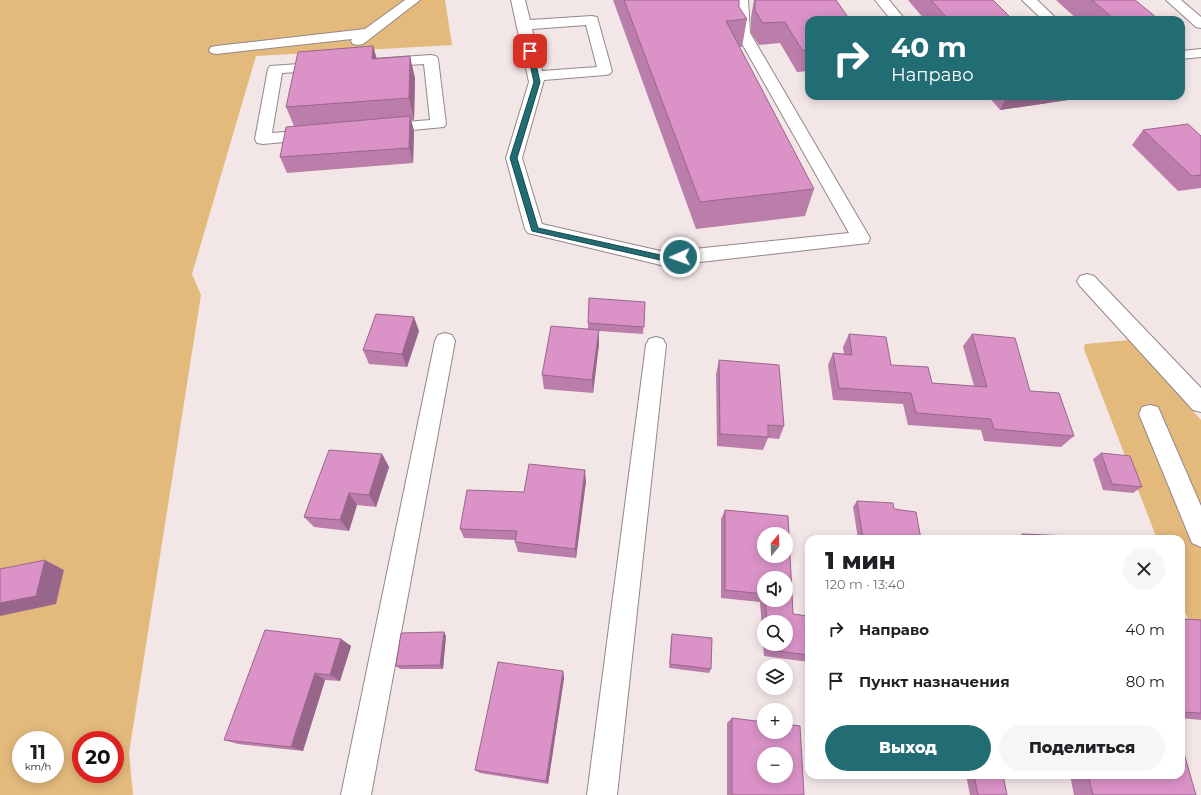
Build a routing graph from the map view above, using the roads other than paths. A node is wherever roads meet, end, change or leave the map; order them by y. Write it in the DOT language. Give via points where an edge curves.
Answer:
graph roads {
  1 [pos="413,0"];
  2 [pos="518,0"];
  3 [pos="741,0"];
  4 [pos="882,0"];
  5 [pos="1029,0"];
  6 [pos="1173,0"];
  7 [pos="895,16"];
  8 [pos="1047,16"];
  9 [pos="1201,24"];
  10 [pos="524,25"];
  11 [pos="369,33"];
  12 [pos="216,50"];
  13 [pos="1201,54"];
  14 [pos="1185,56"];
  15 [pos="350,65"];
  16 [pos="536,76"];
  17 [pos="1087,282"];
  18 [pos="445,340"];
  19 [pos="656,345"];
  20 [pos="1201,403"];
  21 [pos="1150,414"];
  22 [pos="1201,535"];
  23 [pos="356,795"];
  24 [pos="602,795"];
  1 -- 11 [label="street"];
  2 -- 10 [label="street"];
  3 -- 16 [label="street" via="742,33 861,238 665,259 534,229 514,158 537,82"];
  4 -- 7 [label="street"];
  5 -- 8 [label="street"];
  6 -- 9 [label="street"];
  10 -- 16 [label="street"];
  10 -- 16 [label="street" via="592,20 606,71"];
  11 -- 12 [label="street"];
  11 -- 15 [label="street" via="348,49"];
  13 -- 14 [label="street"];
  15 -- 15 [label="street" via="275,69 264,139 438,124 431,59"];
  17 -- 20 [label="street"];
  18 -- 23 [label="street"];
  19 -- 24 [label="street"];
  21 -- 22 [label="street"];
}
